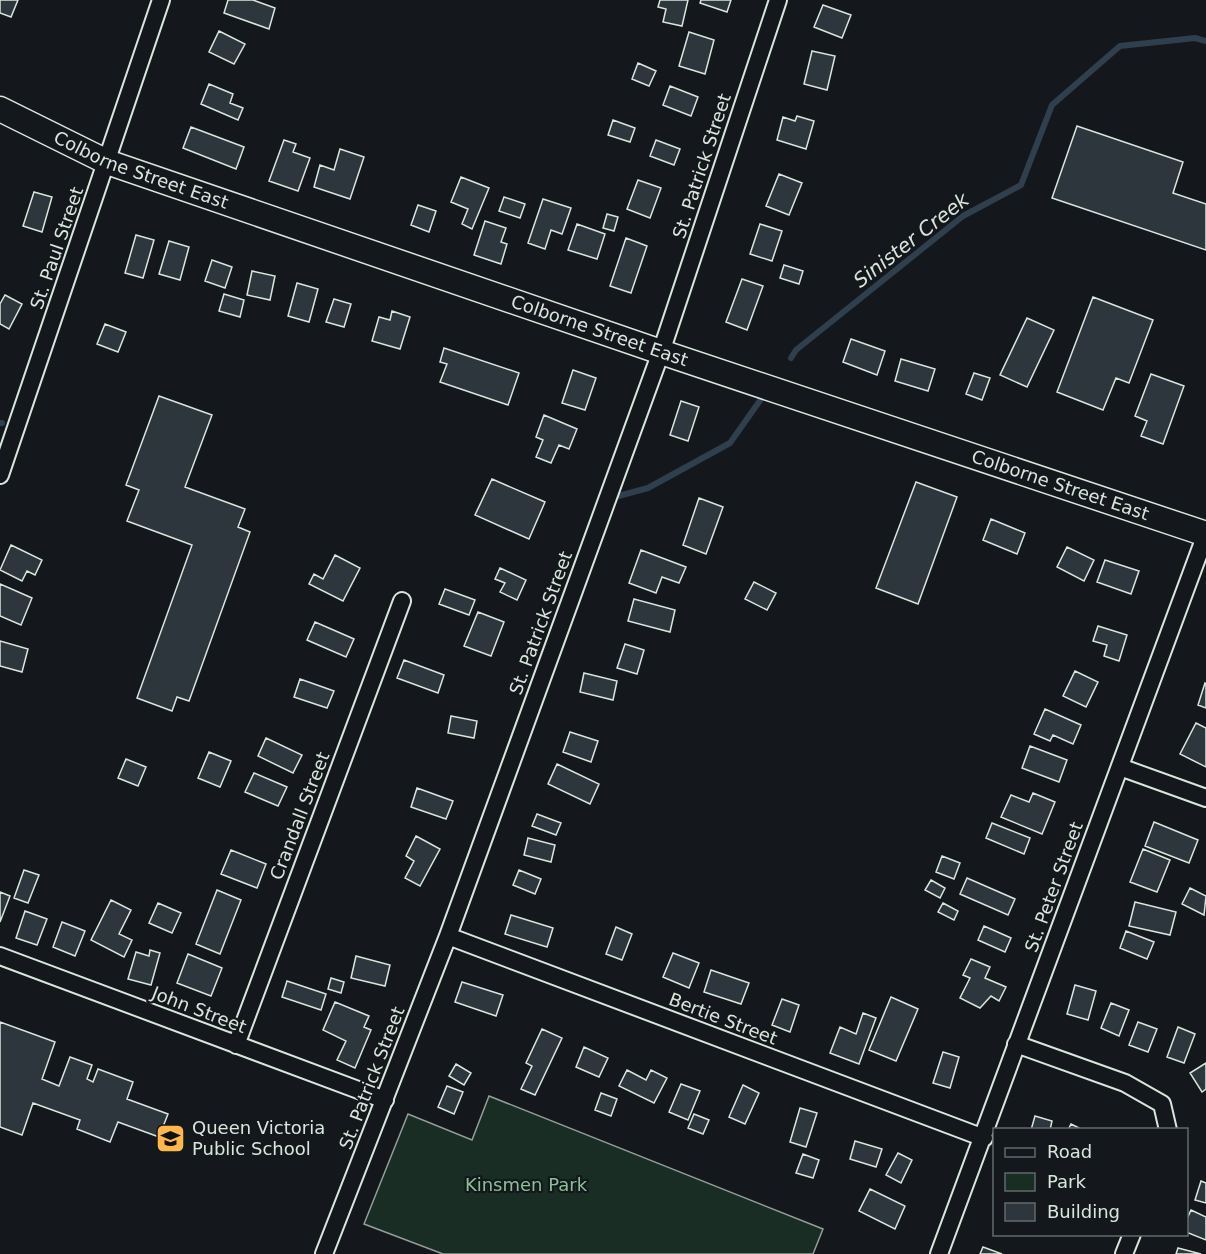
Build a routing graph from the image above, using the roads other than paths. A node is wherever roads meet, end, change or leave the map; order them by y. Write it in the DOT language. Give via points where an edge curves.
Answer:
graph roads {
  1 [pos="161,0"];
  2 [pos="778,0"];
  3 [pos="0,110"];
  4 [pos="107,162"];
  5 [pos="661,352"];
  6 [pos="0,475"];
  7 [pos="1206,534"];
  8 [pos="402,601"];
  9 [pos="1120,767"];
  10 [pos="1206,798"];
  11 [pos="448,936"];
  12 [pos="0,956"];
  13 [pos="1016,1044"];
  14 [pos="236,1045"];
  15 [pos="385,1100"];
  16 [pos="1168,1128"];
  17 [pos="984,1138"];
  18 [pos="1131,1236"];
  19 [pos="324,1254"];
  20 [pos="939,1254"];
  21 [pos="1124,1254"];
  1 -- 4 [label="street, St. Paul Street"];
  2 -- 5 [label="street, St. Patrick Street"];
  3 -- 4 [label="main road, Colborne Street East"];
  4 -- 5 [label="main road, Colborne Street East"];
  4 -- 6 [label="street, St. Paul Street"];
  5 -- 7 [label="main road, Colborne Street East"];
  5 -- 11 [label="street, St. Patrick Street"];
  7 -- 9 [label="street, St. Peter Street"];
  8 -- 14 [label="street, Crandall Street"];
  9 -- 10 [label="street"];
  9 -- 13 [label="street, St. Peter Street"];
  11 -- 15 [label="street, St. Patrick Street"];
  11 -- 17 [label="street, Bertie Street"];
  12 -- 14 [label="street, John Street"];
  13 -- 16 [label="street" via="1125,1083 1162,1104"];
  13 -- 17 [label="street, St. Peter Street"];
  14 -- 15 [label="street, John Street"];
  15 -- 19 [label="street, St. Patrick Street"];
  17 -- 20 [label="street, St. Peter Street"];
  18 -- 21 [label="street"];
}
